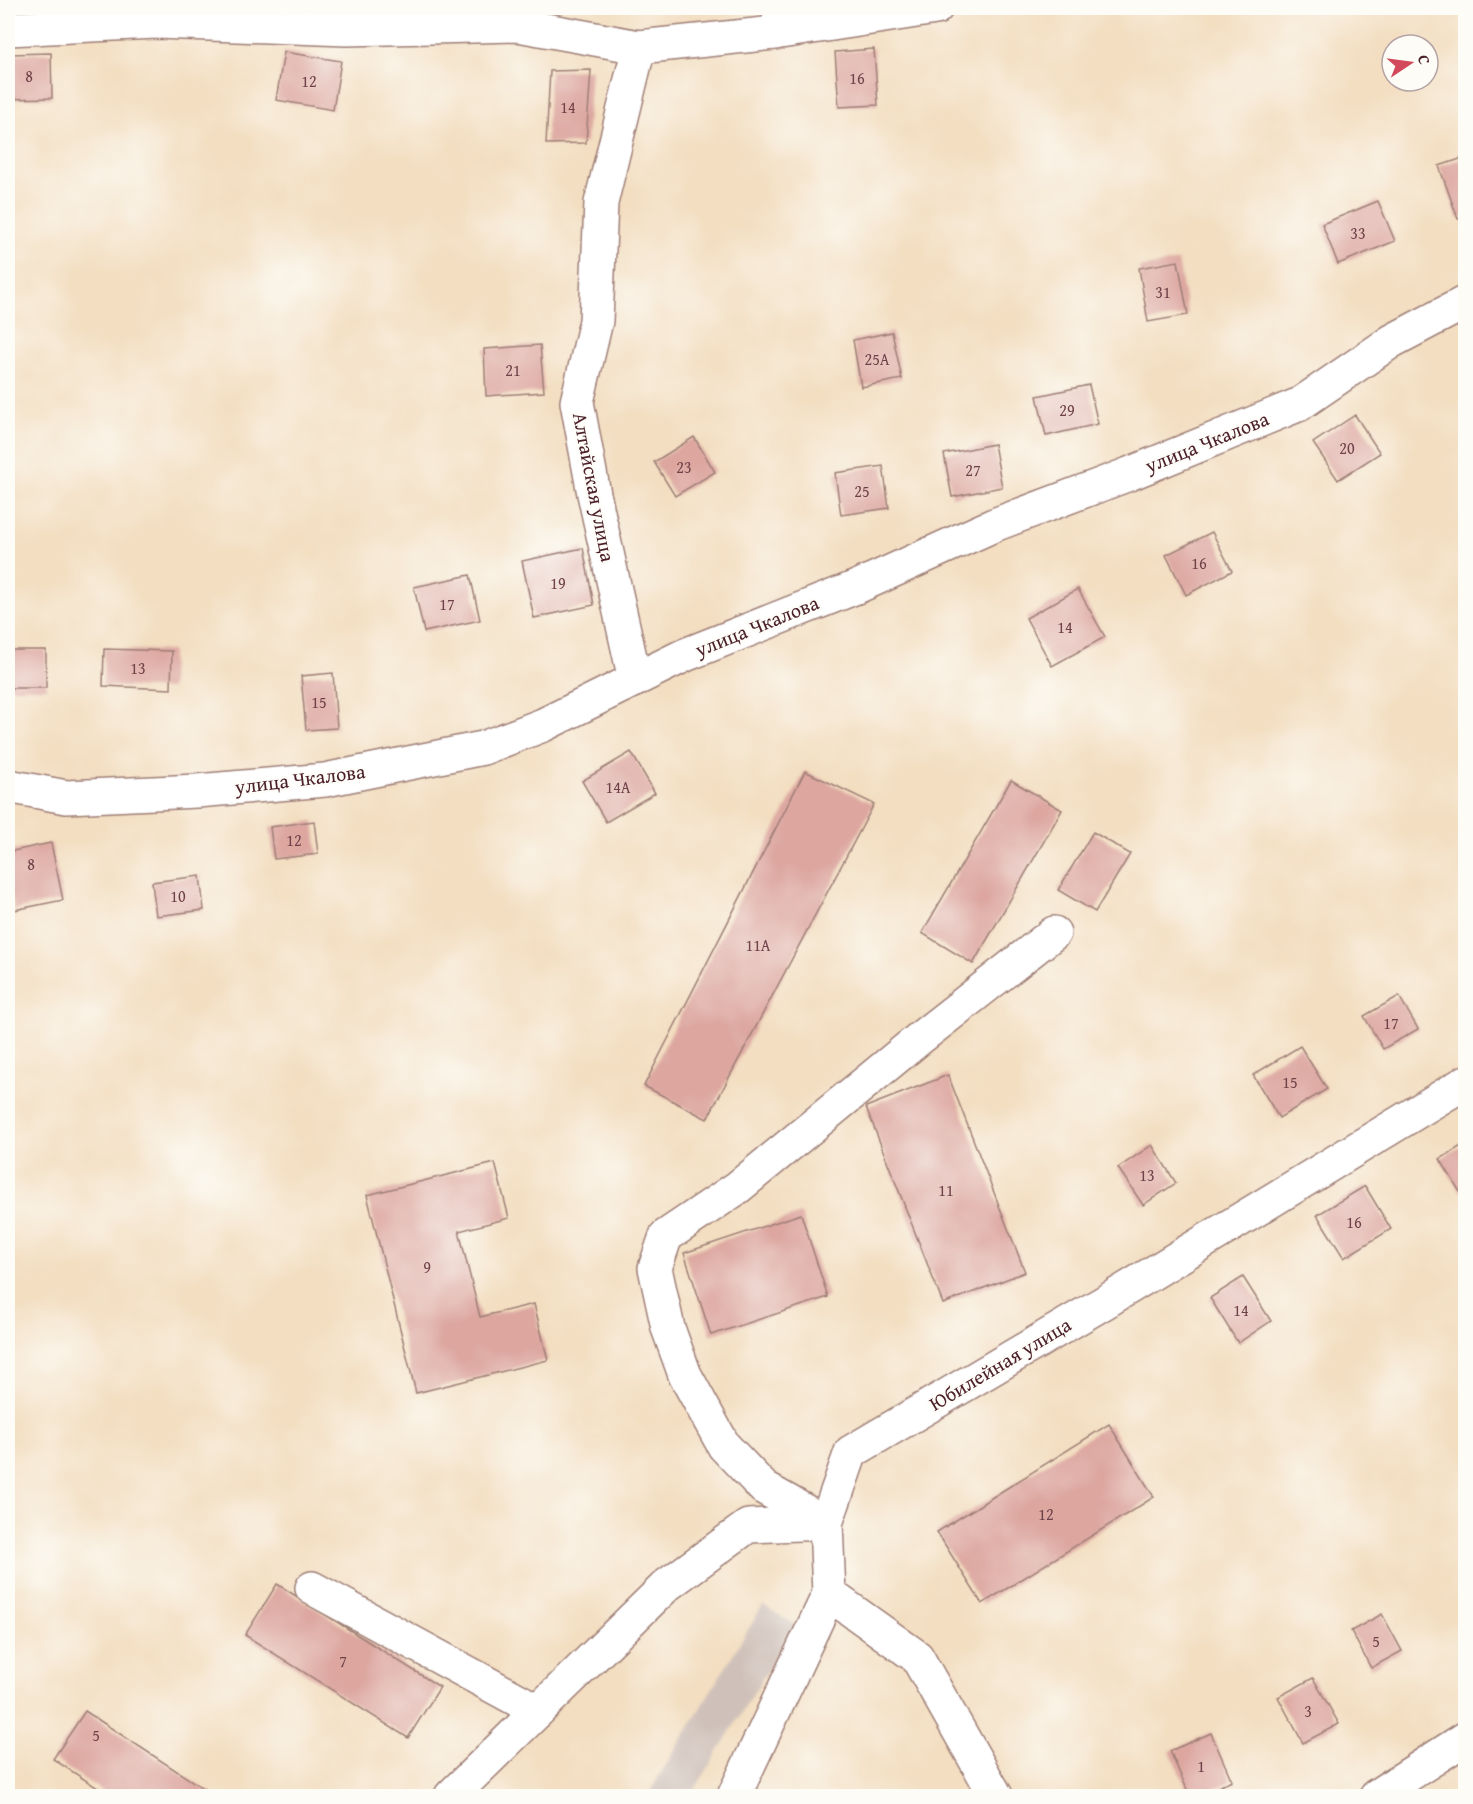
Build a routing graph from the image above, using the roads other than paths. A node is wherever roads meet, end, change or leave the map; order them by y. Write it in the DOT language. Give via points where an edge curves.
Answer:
graph roads {
  1 [pos="936,8"];
  2 [pos="779,20"];
  3 [pos="8,29"];
  4 [pos="639,47"];
  5 [pos="1466,302"];
  6 [pos="635,680"];
  7 [pos="8,786"];
  8 [pos="1054,933"];
  9 [pos="1466,1082"];
  10 [pos="826,1522"];
  11 [pos="312,1588"];
  12 [pos="829,1594"];
  13 [pos="538,1711"];
  14 [pos="1466,1738"];
  15 [pos="450,1797"];
  16 [pos="734,1797"];
  17 [pos="996,1797"];
  18 [pos="1376,1797"];
  1 -- 2 [label="street"];
  2 -- 4 [label="street"];
  3 -- 4 [label="street" via="156,22 346,29 518,25"];
  4 -- 6 [label="street, Алтайская улица" via="601,203 596,321 577,402"];
  5 -- 6 [label="street, улица Чкалова" via="1392,341 1300,404 994,525 858,586 685,655"];
  6 -- 7 [label="street, улица Чкалова" via="543,725 483,748 325,780 66,797"];
  8 -- 10 [label="street" via="737,1188 666,1236 655,1268 668,1328 686,1375 724,1446 764,1488"];
  9 -- 10 [label="street, Юбилейная улица" via="851,1452"];
  10 -- 12 [label="street, Юбилейная улица"];
  10 -- 13 [label="street" via="748,1526 667,1585"];
  11 -- 13 [label="street"];
  12 -- 16 [label="street, Юбилейная улица"];
  12 -- 17 [label="street" via="917,1657"];
  13 -- 15 [label="street"];
  14 -- 18 [label="street"];
}
